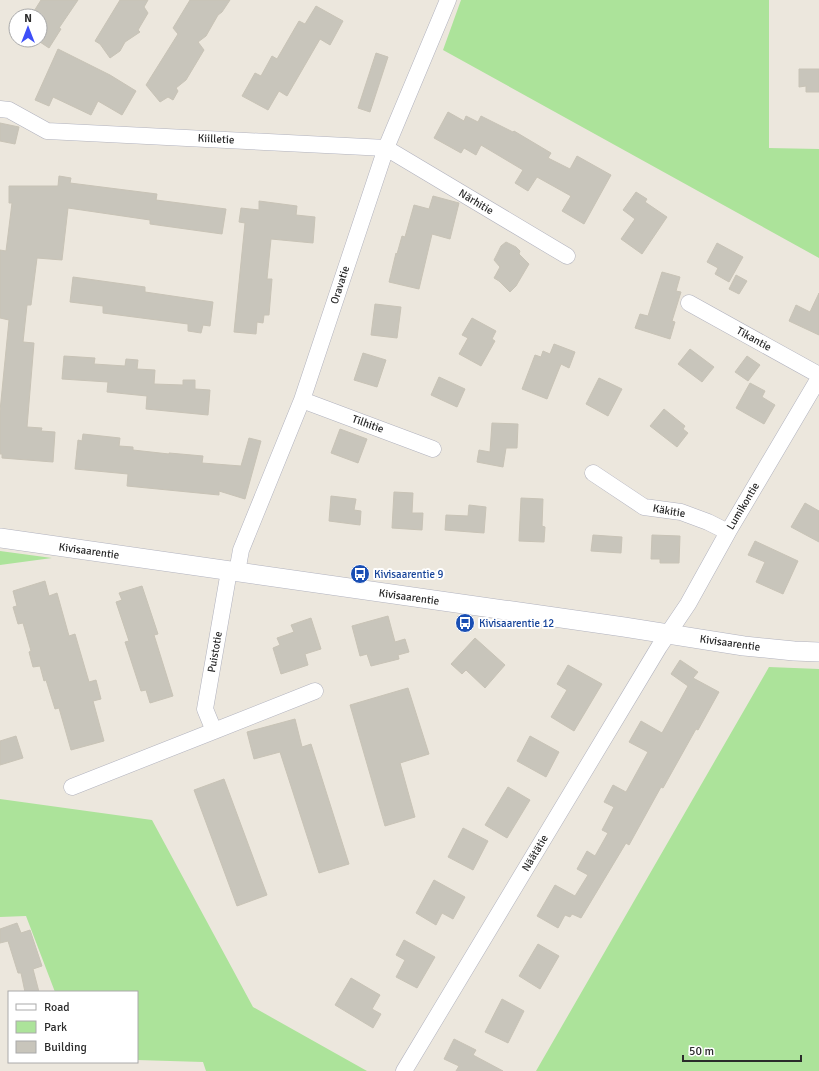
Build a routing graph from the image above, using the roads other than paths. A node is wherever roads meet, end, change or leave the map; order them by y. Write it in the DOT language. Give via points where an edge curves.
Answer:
graph roads {
  1 [pos="448,0"];
  2 [pos="0,109"];
  3 [pos="386,148"];
  4 [pos="566,256"];
  5 [pos="689,303"];
  6 [pos="819,376"];
  7 [pos="302,400"];
  8 [pos="433,449"];
  9 [pos="593,473"];
  10 [pos="728,532"];
  11 [pos="0,538"];
  12 [pos="233,572"];
  13 [pos="667,634"];
  14 [pos="819,652"];
  15 [pos="315,691"];
  16 [pos="214,731"];
  17 [pos="72,787"];
  18 [pos="404,1071"];
  1 -- 3 [label="street, Oravatie"];
  2 -- 3 [label="street, Kiilletie" via="9,110 47,130"];
  3 -- 4 [label="street, Närhitie"];
  3 -- 7 [label="street, Oravatie"];
  5 -- 6 [label="street, Tikantie"];
  6 -- 10 [label="street, Lumikontie"];
  7 -- 8 [label="street, Tilhitie"];
  7 -- 12 [label="street, Oravatie"];
  9 -- 10 [label="street, Käkitie" via="644,507 681,512"];
  10 -- 13 [label="street, Lumikontie" via="688,604"];
  11 -- 12 [label="street, Kivisaarentie"];
  12 -- 13 [label="street, Kivisaarentie"];
  12 -- 16 [label="street, Puistotie" via="205,709"];
  13 -- 14 [label="street, Kivisaarentie" via="744,646"];
  13 -- 18 [label="street, Näätätie"];
  15 -- 16 [label="street"];
  16 -- 17 [label="street"];
}
